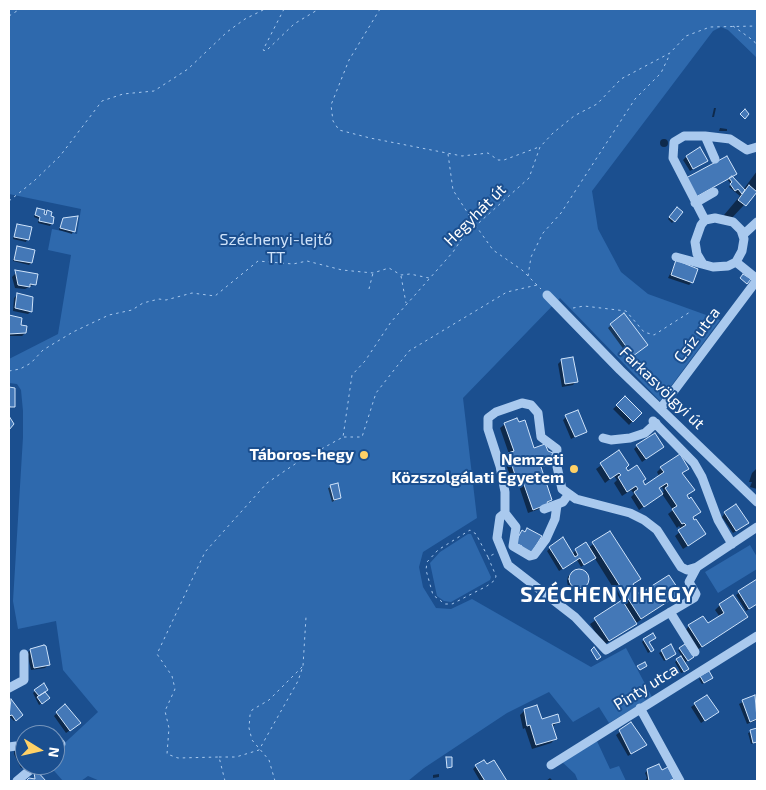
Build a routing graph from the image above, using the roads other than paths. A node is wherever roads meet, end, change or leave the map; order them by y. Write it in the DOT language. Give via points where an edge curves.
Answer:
graph roads {
  1 [pos="705,136"];
  2 [pos="757,147"];
  3 [pos="715,159"];
  4 [pos="714,192"];
  5 [pos="695,203"];
  6 [pos="705,220"];
  7 [pos="757,222"];
  8 [pos="744,234"];
  9 [pos="676,257"];
  10 [pos="736,262"];
  11 [pos="703,264"];
  12 [pos="757,279"];
  13 [pos="547,295"];
  14 [pos="661,408"];
  15 [pos="672,419"];
  16 [pos="657,425"];
  17 [pos="603,438"];
  18 [pos="568,495"];
  19 [pos="757,502"];
  20 [pos="557,505"];
  21 [pos="544,509"];
  22 [pos="506,513"];
  23 [pos="757,528"];
  24 [pos="732,544"];
  25 [pos="697,567"];
  26 [pos="670,612"];
  27 [pos="757,636"];
  28 [pos="695,652"];
  29 [pos="24,654"];
  30 [pos="9,688"];
  31 [pos="640,708"];
  32 [pos="551,765"];
  33 [pos="680,781"];
  1 -- 2 [label="street" via="730,139 747,150"];
  1 -- 3 [label="street"];
  1 -- 5 [label="street" via="679,137 672,150"];
  4 -- 5 [label="street"];
  5 -- 6 [label="street"];
  6 -- 8 [label="street" via="729,220"];
  6 -- 11 [label="street" via="695,242"];
  7 -- 8 [label="street"];
  8 -- 10 [label="street" via="744,246"];
  9 -- 11 [label="street"];
  10 -- 11 [label="street" via="719,267"];
  10 -- 12 [label="street"];
  12 -- 14 [label="street, Csíz utca"];
  13 -- 14 [label="street, Farkasvölgyi út"];
  14 -- 15 [label="street, Farkasvölgyi út"];
  15 -- 16 [label="street"];
  15 -- 19 [label="street, Farkasvölgyi út"];
  16 -- 17 [label="street" via="630,438"];
  16 -- 24 [label="street" via="694,463"];
  18 -- 20 [label="street"];
  18 -- 22 [label="street" via="562,490 557,449 541,436 538,413 531,405 522,403 488,418 488,429 504,478"];
  18 -- 25 [label="street" via="637,516 657,530 682,567 690,570"];
  20 -- 21 [label="street"];
  20 -- 22 [label="street" via="552,526 534,555 530,556 513,546 516,527"];
  22 -- 26 [label="street" via="500,517 497,532 502,551 514,571 575,617 606,650"];
  23 -- 24 [label="street"];
  24 -- 25 [label="street"];
  25 -- 26 [label="street" via="689,584 696,596"];
  26 -- 28 [label="street"];
  27 -- 31 [label="street, Pinty utca"];
  29 -- 30 [label="street" via="24,680"];
  31 -- 32 [label="street, Pinty utca"];
  31 -- 33 [label="street"];
}
